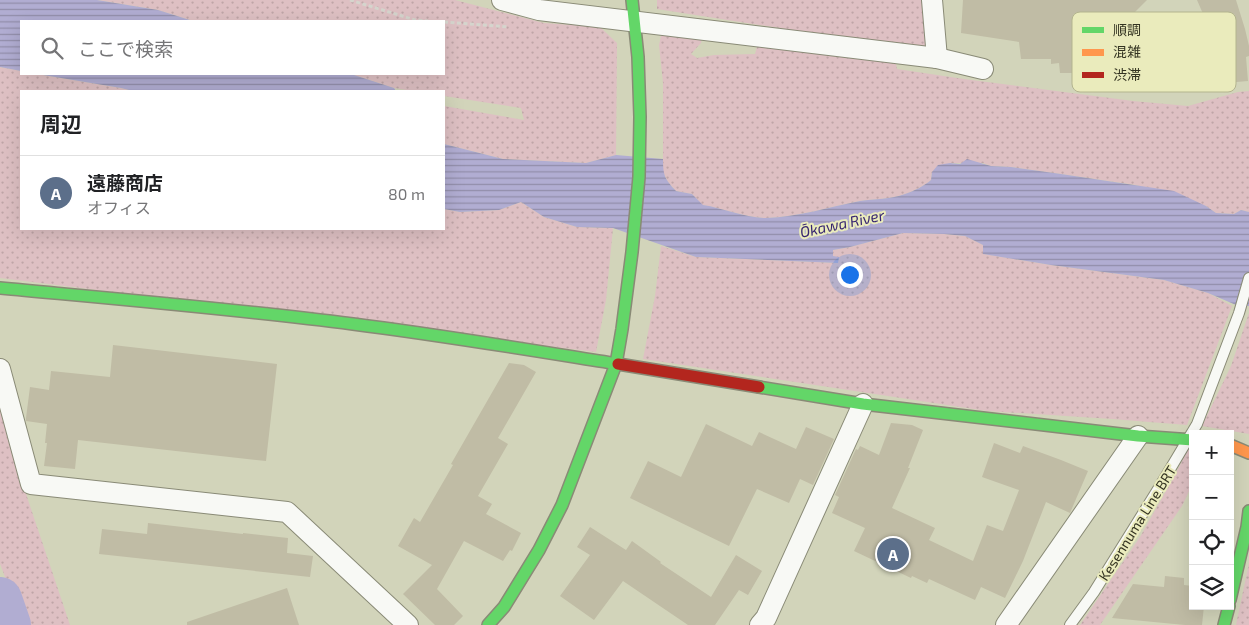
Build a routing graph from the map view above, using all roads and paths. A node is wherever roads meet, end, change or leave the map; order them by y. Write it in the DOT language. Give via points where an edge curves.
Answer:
graph roads {
  1 [pos="350,0"];
  2 [pos="502,0"];
  3 [pos="632,0"];
  4 [pos="932,0"];
  5 [pos="415,20"];
  6 [pos="634,21"];
  7 [pos="937,58"];
  8 [pos="983,69"];
  9 [pos="1249,278"];
  10 [pos="0,288"];
  11 [pos="616,364"];
  12 [pos="0,369"];
  13 [pos="863,404"];
  14 [pos="1194,430"];
  15 [pos="1138,436"];
  16 [pos="1189,440"];
  17 [pos="1189,442"];
  18 [pos="1234,447"];
  19 [pos="1249,453"];
  20 [pos="1249,510"];
  21 [pos="1246,544"];
  22 [pos="1234,586"];
  23 [pos="1228,610"];
  24 [pos="408,625"];
  25 [pos="488,625"];
  26 [pos="760,625"];
  27 [pos="1006,625"];
  28 [pos="1070,625"];
  29 [pos="1224,625"];
  1 -- 5 [label="path"];
  2 -- 6 [label="street" via="539,10"];
  3 -- 6 [label="street"];
  4 -- 7 [label="street"];
  6 -- 7 [label="street"];
  6 -- 11 [label="street" via="640,117 639,177"];
  7 -- 8 [label="street"];
  9 -- 14 [label="lane, Kesennuma Line BRT" via="1240,313"];
  10 -- 11 [label="street" via="354,324"];
  11 -- 13 [label="street"];
  11 -- 25 [label="street" via="562,505 504,607"];
  12 -- 24 [label="street" via="31,484 287,512"];
  13 -- 15 [label="street"];
  13 -- 26 [label="street"];
  15 -- 16 [label="street"];
  15 -- 27 [label="street"];
  17 -- 28 [label="lane, Kesennuma Line BRT"];
  18 -- 19 [label="street"];
  20 -- 21 [label="street"];
  21 -- 22 [label="street"];
  23 -- 29 [label="street"];
}
